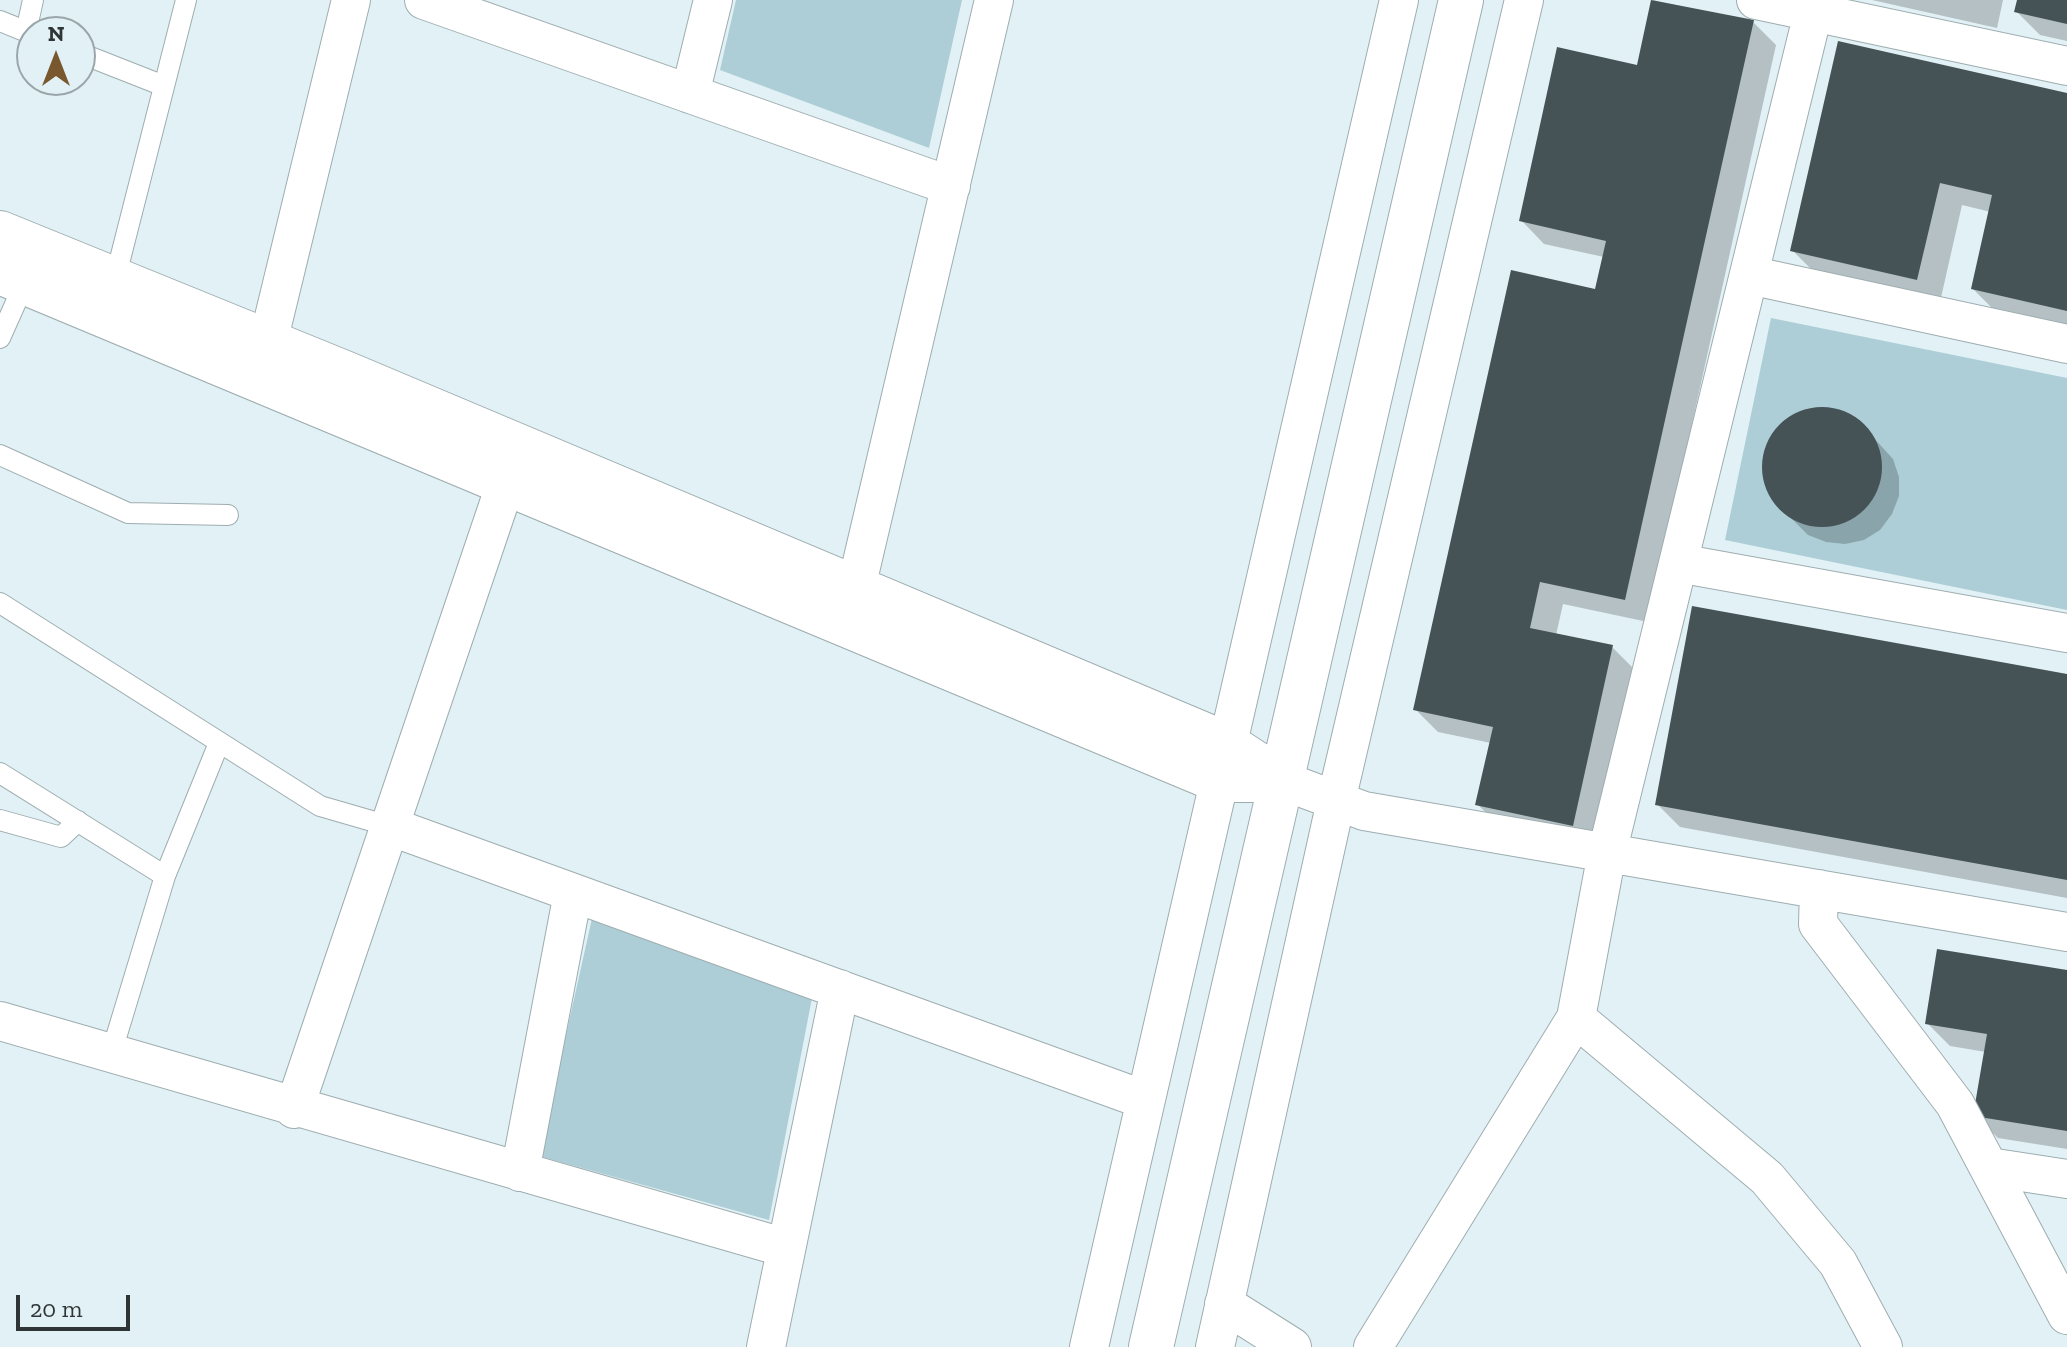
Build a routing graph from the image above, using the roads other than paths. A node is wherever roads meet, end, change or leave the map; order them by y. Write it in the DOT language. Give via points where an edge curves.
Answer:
graph roads {
  1 [pos="186,0"];
  2 [pos="351,0"];
  3 [pos="424,0"];
  4 [pos="713,0"];
  5 [pos="994,0"];
  6 [pos="1399,0"];
  7 [pos="1461,0"];
  8 [pos="1524,0"];
  9 [pos="1756,0"];
  10 [pos="1813,13"];
  11 [pos="96,59"];
  12 [pos="2067,66"];
  13 [pos="164,86"];
  14 [pos="690,94"];
  15 [pos="951,186"];
  16 [pos="0,233"];
  17 [pos="1749,275"];
  18 [pos="13,277"];
  19 [pos="115,279"];
  20 [pos="0,338"];
  21 [pos="268,342"];
  22 [pos="2067,344"];
  23 [pos="0,455"];
  24 [pos="512,464"];
  25 [pos="228,515"];
  26 [pos="1678,563"];
  27 [pos="856,588"];
  28 [pos="0,603"];
  29 [pos="2067,633"];
  30 [pos="219,743"];
  31 [pos="1222,762"];
  32 [pos="0,773"];
  33 [pos="1281,780"];
  34 [pos="1336,801"];
  35 [pos="0,820"];
  36 [pos="78,821"];
  37 [pos="389,826"];
  38 [pos="1607,853"];
  39 [pos="165,876"];
  40 [pos="1819,889"];
  41 [pos="573,893"];
  42 [pos="2067,932"];
  43 [pos="840,989"];
  44 [pos="1576,1018"];
  45 [pos="0,1021"];
  46 [pos="111,1054"];
  47 [pos="1145,1100"];
  48 [pos="294,1109"];
  49 [pos="1989,1167"];
  50 [pos="520,1172"];
  51 [pos="2067,1179"];
  52 [pos="786,1248"];
  53 [pos="1224,1304"];
  54 [pos="2067,1315"];
  55 [pos="766,1347"];
  56 [pos="1089,1347"];
  57 [pos="1151,1347"];
  58 [pos="1215,1347"];
  59 [pos="1292,1347"];
  60 [pos="1373,1347"];
  61 [pos="1883,1347"];
  1 -- 13 [label="lane"];
  2 -- 21 [label="street"];
  3 -- 14 [label="street"];
  4 -- 14 [label="street"];
  5 -- 15 [label="street"];
  6 -- 31 [label="street"];
  7 -- 33 [label="street"];
  8 -- 34 [label="street"];
  9 -- 10 [label="street"];
  10 -- 12 [label="street"];
  10 -- 17 [label="street"];
  11 -- 13 [label="lane"];
  13 -- 19 [label="lane"];
  14 -- 15 [label="street"];
  15 -- 27 [label="street"];
  16 -- 19 [label="street"];
  17 -- 22 [label="street"];
  17 -- 26 [label="street"];
  18 -- 20 [label="lane"];
  18 -- 24 [label="street"];
  19 -- 21 [label="street"];
  21 -- 24 [label="street"];
  23 -- 25 [label="lane" via="128,513"];
  24 -- 27 [label="street"];
  24 -- 31 [label="street"];
  24 -- 37 [label="street"];
  26 -- 29 [label="street"];
  26 -- 38 [label="street"];
  27 -- 31 [label="street"];
  28 -- 30 [label="lane"];
  30 -- 37 [label="lane" via="320,806"];
  30 -- 39 [label="lane"];
  31 -- 33 [label="street"];
  31 -- 47 [label="street"];
  32 -- 36 [label="lane"];
  33 -- 34 [label="street"];
  33 -- 57 [label="street"];
  34 -- 38 [label="street" via="1364,811"];
  34 -- 53 [label="street"];
  35 -- 36 [label="lane" via="61,837"];
  36 -- 39 [label="lane"];
  37 -- 41 [label="street"];
  37 -- 48 [label="street"];
  38 -- 40 [label="street"];
  38 -- 44 [label="street"];
  39 -- 46 [label="lane"];
  40 -- 42 [label="street"];
  40 -- 49 [label="street" via="1818,924 1955,1104"];
  41 -- 43 [label="street"];
  41 -- 50 [label="street"];
  43 -- 47 [label="street"];
  43 -- 52 [label="street"];
  44 -- 60 [label="street"];
  44 -- 61 [label="street" via="1767,1178 1838,1263"];
  45 -- 46 [label="street"];
  46 -- 48 [label="street"];
  47 -- 56 [label="street"];
  48 -- 50 [label="street"];
  49 -- 51 [label="street"];
  49 -- 54 [label="street"];
  50 -- 52 [label="street"];
  52 -- 55 [label="street"];
  53 -- 58 [label="street"];
  53 -- 59 [label="street"];
}
